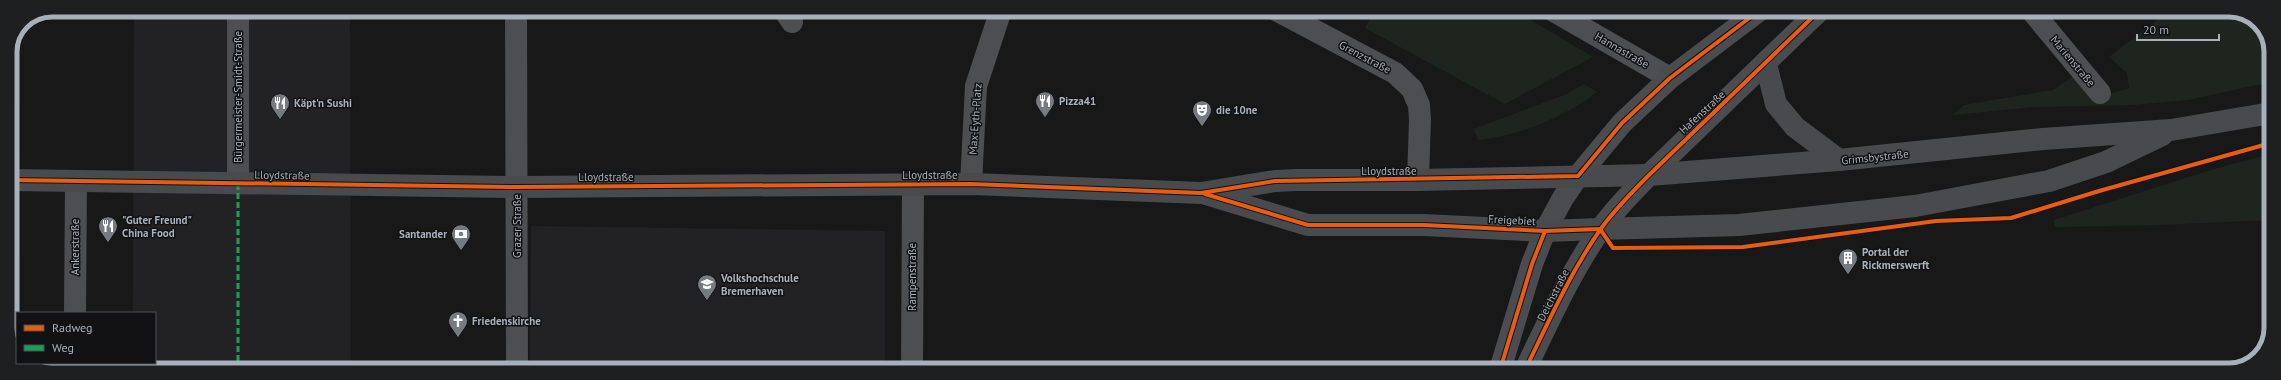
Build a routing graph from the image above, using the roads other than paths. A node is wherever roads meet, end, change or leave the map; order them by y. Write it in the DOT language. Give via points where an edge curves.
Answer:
graph roads {
  1 [pos="238,17"];
  2 [pos="516,17"];
  3 [pos="999,17"];
  4 [pos="1289,17"];
  5 [pos="1564,17"];
  6 [pos="1751,17"];
  7 [pos="1813,17"];
  8 [pos="2038,17"];
  9 [pos="1766,64"];
  10 [pos="1670,78"];
  11 [pos="2100,93"];
  12 [pos="2264,114"];
  13 [pos="2171,130"];
  14 [pos="1839,160"];
  15 [pos="1649,175"];
  16 [pos="1578,176"];
  17 [pos="17,180"];
  18 [pos="1418,180"];
  19 [pos="76,181"];
  20 [pos="238,183"];
  21 [pos="913,184"];
  22 [pos="971,184"];
  23 [pos="517,187"];
  24 [pos="1201,193"];
  25 [pos="1424,225"];
  26 [pos="1600,230"];
  27 [pos="1545,231"];
  28 [pos="75,312"];
  29 [pos="517,363"];
  30 [pos="912,363"];
  31 [pos="1502,363"];
  32 [pos="1528,363"];
  1 -- 20 [label="street, Bürgermeister-Smidt-Straße"];
  2 -- 23 [label="street, Grazer Straße"];
  3 -- 22 [label="street, Max-Eyth-Platz" via="976,86"];
  4 -- 18 [label="street, Grenzstraße" via="1395,73 1412,89 1420,120"];
  5 -- 10 [label="street, Hannastraße"];
  6 -- 10 [label="main road"];
  7 -- 9 [label="main road, Hafenstraße"];
  8 -- 11 [label="street, Marienstraße"];
  9 -- 14 [label="main road" via="1776,104 1795,127"];
  9 -- 15 [label="main road, Hafenstraße"];
  10 -- 16 [label="main road" via="1622,123"];
  12 -- 13 [label="main road, Grimsbystraße"];
  13 -- 14 [label="main road, Grimsbystraße" via="2043,139"];
  13 -- 26 [label="main road, Grimsbystraße" via="2106,162 2049,181 1914,206 1739,225"];
  14 -- 15 [label="main road, Grimsbystraße"];
  15 -- 16 [label="main road, Grimsbystraße"];
  15 -- 26 [label="main road, Hafenstraße"];
  16 -- 18 [label="main road, Lloydstraße"];
  16 -- 27 [label="main road"];
  17 -- 19 [label="main road, Lloydstraße"];
  18 -- 24 [label="main road, Lloydstraße" via="1275,181"];
  19 -- 20 [label="main road, Lloydstraße"];
  19 -- 28 [label="street, Ankerstraße"];
  20 -- 23 [label="main road, Lloydstraße"];
  21 -- 22 [label="main road, Lloydstraße"];
  21 -- 23 [label="main road, Lloydstraße"];
  21 -- 30 [label="street, Rampenstraße"];
  22 -- 24 [label="main road, Lloydstraße"];
  23 -- 29 [label="street, Grazer Straße"];
  24 -- 25 [label="main road, Lloydstraße" via="1308,224"];
  25 -- 27 [label="main road, Freigebiet"];
  26 -- 27 [label="main road, Freigebiet"];
  26 -- 32 [label="main road, Deichstraße" via="1574,272"];
  27 -- 31 [label="main road" via="1532,264"];
}
